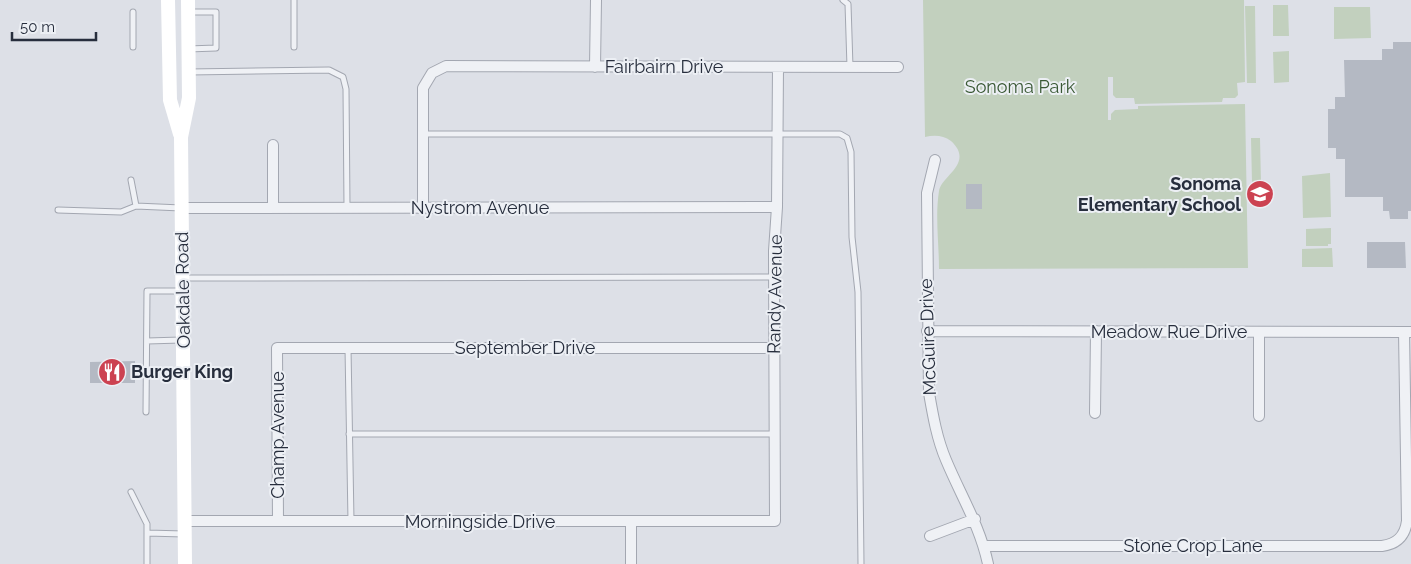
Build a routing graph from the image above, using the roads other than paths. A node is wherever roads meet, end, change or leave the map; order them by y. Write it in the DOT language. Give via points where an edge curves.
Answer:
graph roads {
  1 [pos="168,0"];
  2 [pos="294,0"];
  3 [pos="596,0"];
  4 [pos="843,0"];
  5 [pos="188,6"];
  6 [pos="133,12"];
  7 [pos="132,47"];
  8 [pos="294,47"];
  9 [pos="188,49"];
  10 [pos="595,67"];
  11 [pos="778,67"];
  12 [pos="850,67"];
  13 [pos="898,67"];
  14 [pos="188,72"];
  15 [pos="423,134"];
  16 [pos="778,134"];
  17 [pos="181,137"];
  18 [pos="273,145"];
  19 [pos="935,160"];
  20 [pos="131,180"];
  21 [pos="136,206"];
  22 [pos="273,207"];
  23 [pos="777,207"];
  24 [pos="182,208"];
  25 [pos="347,208"];
  26 [pos="423,208"];
  27 [pos="58,210"];
  28 [pos="774,277"];
  29 [pos="184,284"];
  30 [pos="927,331"];
  31 [pos="1096,331"];
  32 [pos="1259,332"];
  33 [pos="1408,332"];
  34 [pos="184,340"];
  35 [pos="147,341"];
  36 [pos="277,348"];
  37 [pos="348,348"];
  38 [pos="774,348"];
  39 [pos="146,412"];
  40 [pos="1095,413"];
  41 [pos="1259,416"];
  42 [pos="349,434"];
  43 [pos="774,434"];
  44 [pos="131,492"];
  45 [pos="975,519"];
  46 [pos="278,521"];
  47 [pos="775,521"];
  48 [pos="351,522"];
  49 [pos="631,522"];
  50 [pos="185,528"];
  51 [pos="147,533"];
  52 [pos="930,536"];
  53 [pos="984,546"];
  54 [pos="147,564"];
  55 [pos="185,564"];
  56 [pos="631,564"];
  57 [pos="861,564"];
  58 [pos="988,564"];
  1 -- 17 [label="main road, Oakdale Road" via="170,100"];
  2 -- 8 [label="lane"];
  3 -- 10 [label="street"];
  4 -- 12 [label="lane" via="848,4 850,16"];
  5 -- 9 [label="main road, Oakdale Road"];
  5 -- 9 [label="lane" via="216,12 216,48"];
  6 -- 7 [label="lane"];
  9 -- 14 [label="main road, Oakdale Road"];
  10 -- 11 [label="street, Fairbairn Drive"];
  10 -- 15 [label="street, Fairbairn Drive" via="446,66 432,73 423,88"];
  11 -- 12 [label="street, Fairbairn Drive"];
  11 -- 16 [label="street, Randy Avenue"];
  12 -- 13 [label="street, Fairbairn Drive"];
  14 -- 17 [label="main road, Oakdale Road" via="189,98"];
  14 -- 25 [label="lane" via="329,70 343,77 346,89"];
  15 -- 16 [label="lane"];
  15 -- 26 [label="street"];
  16 -- 23 [label="street, Randy Avenue"];
  16 -- 57 [label="lane" via="840,134 847,138 851,152 852,237 858,292"];
  17 -- 24 [label="main road, Oakdale Road"];
  18 -- 22 [label="street"];
  19 -- 30 [label="street, McGuire Drive" via="927,193"];
  20 -- 21 [label="lane"];
  21 -- 24 [label="lane"];
  21 -- 27 [label="lane" via="121,212"];
  22 -- 24 [label="street, Nystrom Avenue"];
  22 -- 25 [label="street, Nystrom Avenue"];
  23 -- 26 [label="street, Nystrom Avenue"];
  23 -- 28 [label="street, Randy Avenue"];
  24 -- 29 [label="main road, Oakdale Road"];
  25 -- 26 [label="street, Nystrom Avenue"];
  28 -- 29 [label="lane"];
  28 -- 38 [label="street, Randy Avenue"];
  29 -- 34 [label="main road, Oakdale Road"];
  29 -- 35 [label="lane" via="147,291"];
  30 -- 31 [label="street, Meadow Rue Drive"];
  30 -- 45 [label="street, McGuire Drive" via="927,373 933,417 946,459"];
  31 -- 32 [label="street, Meadow Rue Drive"];
  31 -- 40 [label="street"];
  32 -- 33 [label="street, Meadow Rue Drive"];
  32 -- 41 [label="street"];
  33 -- 53 [label="street, Stone Crop Lane" via="1408,521 1400,538 1389,545"];
  34 -- 35 [label="lane"];
  34 -- 50 [label="main road, Oakdale Road"];
  35 -- 39 [label="lane"];
  36 -- 37 [label="street, September Drive"];
  36 -- 46 [label="street, Champ Avenue"];
  37 -- 38 [label="street, September Drive"];
  37 -- 42 [label="lane"];
  38 -- 43 [label="street, Randy Avenue"];
  42 -- 43 [label="lane"];
  42 -- 48 [label="lane"];
  43 -- 47 [label="street, Randy Avenue"];
  44 -- 51 [label="lane"];
  45 -- 52 [label="street"];
  45 -- 53 [label="street, McGuire Drive"];
  46 -- 48 [label="street, Morningside Drive"];
  46 -- 50 [label="street, Morningside Drive"];
  47 -- 49 [label="street, Morningside Drive"];
  48 -- 49 [label="street, Morningside Drive"];
  49 -- 56 [label="street"];
  50 -- 51 [label="lane"];
  50 -- 55 [label="main road, Oakdale Road"];
  51 -- 54 [label="lane"];
  53 -- 58 [label="street, McGuire Drive"];
}
